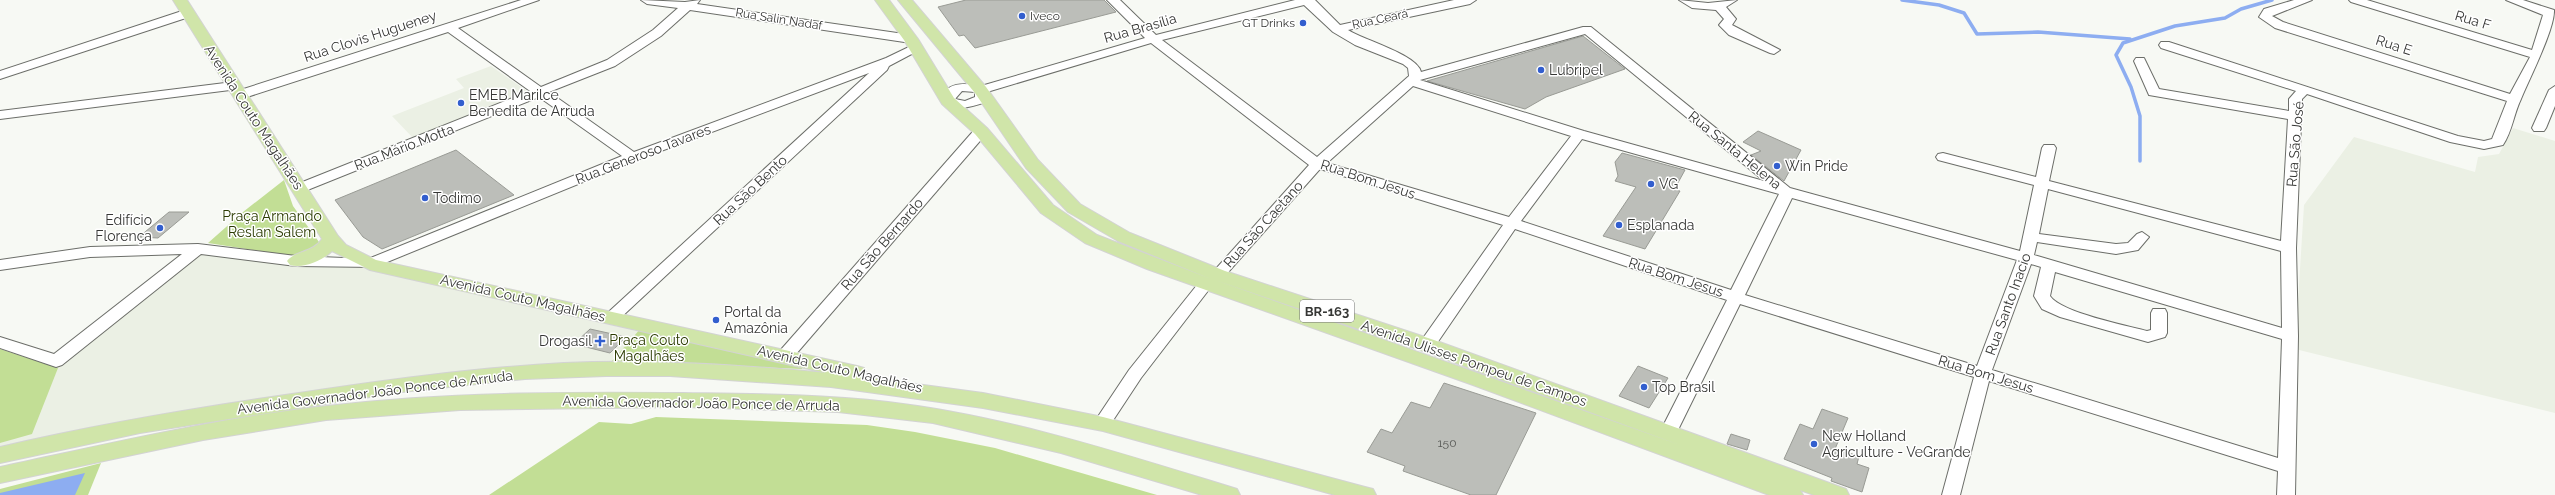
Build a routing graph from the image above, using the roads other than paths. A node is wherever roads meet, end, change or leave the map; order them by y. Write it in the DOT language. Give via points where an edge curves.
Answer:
graph roads {
  1 [pos="533,0"];
  2 [pos="647,0"];
  3 [pos="882,0"];
  4 [pos="905,0"];
  5 [pos="1113,0"];
  6 [pos="1307,0"];
  7 [pos="1470,0"];
  8 [pos="1685,0"];
  9 [pos="1731,0"];
  10 [pos="2306,0"];
  11 [pos="2355,0"];
  12 [pos="2512,0"];
  13 [pos="691,3"];
  14 [pos="184,6"];
  15 [pos="1720,7"];
  16 [pos="2552,14"];
  17 [pos="449,27"];
  18 [pos="1337,29"];
  19 [pos="1587,30"];
  20 [pos="1154,39"];
  21 [pos="914,44"];
  22 [pos="2165,45"];
  23 [pos="1774,50"];
  24 [pos="2537,55"];
  25 [pos="890,61"];
  26 [pos="2140,61"];
  27 [pos="0,75"];
  28 [pos="1413,79"];
  29 [pos="2304,89"];
  30 [pos="981,90"];
  31 [pos="2555,90"];
  32 [pos="236,91"];
  33 [pos="543,92"];
  34 [pos="2514,99"];
  35 [pos="948,101"];
  36 [pos="0,114"];
  37 [pos="2295,116"];
  38 [pos="2550,116"];
  39 [pos="2539,128"];
  40 [pos="981,131"];
  41 [pos="1579,134"];
  42 [pos="2049,148"];
  43 [pos="1943,157"];
  44 [pos="632,158"];
  45 [pos="1317,164"];
  46 [pos="2043,183"];
  47 [pos="300,188"];
  48 [pos="1787,193"];
  49 [pos="1512,223"];
  50 [pos="2031,237"];
  51 [pos="2142,237"];
  52 [pos="330,239"];
  53 [pos="2288,248"];
  54 [pos="198,249"];
  55 [pos="2026,258"];
  56 [pos="296,261"];
  57 [pos="370,264"];
  58 [pos="0,265"];
  59 [pos="2049,265"];
  60 [pos="1212,279"];
  61 [pos="1734,297"];
  62 [pos="2159,313"];
  63 [pos="610,318"];
  64 [pos="2290,336"];
  65 [pos="0,342"];
  66 [pos="1427,345"];
  67 [pos="784,357"];
  68 [pos="1983,373"];
  69 [pos="999,404"];
  70 [pos="1102,424"];
  71 [pos="1669,432"];
  72 [pos="0,455"];
  73 [pos="2286,468"];
  74 [pos="0,475"];
  75 [pos="1229,495"];
  76 [pos="1365,495"];
  77 [pos="1792,495"];
  78 [pos="1838,495"];
  79 [pos="1951,495"];
  80 [pos="2286,495"];
  1 -- 17 [label="street, Rua Clovis Hugueney"];
  2 -- 13 [label="street, Rua Salin Nadaf"];
  3 -- 21 [label="main road, Avenida Ulisses Pompeu de Campos / BR-163"];
  4 -- 30 [label="main road, Avenida Ulisses Pompeu de Campos / BR-163"];
  5 -- 20 [label="street, Rua Bom Jesus"];
  6 -- 18 [label="street"];
  6 -- 20 [label="street, Rua Brasília"];
  7 -- 18 [label="street, Rua Ceará"];
  8 -- 15 [label="street" via="1705,7"];
  9 -- 15 [label="street"];
  10 -- 34 [label="street, Rua E" via="2268,12 2266,17 2279,25"];
  11 -- 24 [label="street, Rua F"];
  12 -- 16 [label="street"];
  13 -- 21 [label="street, Rua Salin Nadaf"];
  13 -- 33 [label="street, Rua Mário Motta" via="657,33 610,63"];
  14 -- 27 [label="street"];
  14 -- 32 [label="main road, Avenida Couto Magalhães"];
  15 -- 23 [label="street" via="1730,19 1725,25 1733,32"];
  16 -- 24 [label="street, Rua São José"];
  17 -- 32 [label="street, Rua Clovis Hugueney"];
  17 -- 33 [label="street"];
  18 -- 28 [label="street" via="1359,42 1407,61 1414,67"];
  19 -- 28 [label="street, Rua São Caetano"];
  19 -- 48 [label="street, Rua Santa Helena"];
  20 -- 30 [label="street, Rua Brasília"];
  20 -- 45 [label="street, Rua Bom Jesus"];
  21 -- 25 [label="street, Rua Generoso Tavares"];
  21 -- 35 [label="main road, Avenida Ulisses Pompeu de Campos / BR-163"];
  22 -- 29 [label="street"];
  24 -- 34 [label="street, Rua São José"];
  25 -- 44 [label="street, Rua Generoso Tavares"];
  25 -- 63 [label="street, Rua São Bento"];
  26 -- 37 [label="street" via="2154,92"];
  28 -- 41 [label="street"];
  28 -- 45 [label="street, Rua São Caetano"];
  29 -- 34 [label="street, Rua São José" via="2455,139 2484,145 2498,142"];
  29 -- 37 [label="street, Rua São José" via="2296,99"];
  30 -- 35 [label="street" via="974,87 958,88 949,94"];
  30 -- 35 [label="street" via="981,99 974,103 958,105"];
  30 -- 60 [label="main road, Avenida Ulisses Pompeu de Campos / BR-163" via="1032,164 1074,208 1124,237"];
  31 -- 38 [label="street"];
  32 -- 36 [label="street, Rua Clovis Hugueney"];
  32 -- 47 [label="main road, Avenida Couto Magalhães"];
  33 -- 44 [label="street"];
  33 -- 47 [label="street, Rua Mário Motta"];
  35 -- 40 [label="main road, Avenida Ulisses Pompeu de Campos / BR-163"];
  37 -- 53 [label="street, Rua São José"];
  38 -- 39 [label="street"];
  40 -- 60 [label="main road, Avenida Ulisses Pompeu de Campos / BR-163" via="1047,209 1091,239 1153,265"];
  40 -- 67 [label="street, Rua São Bernardo"];
  41 -- 48 [label="street"];
  41 -- 49 [label="street"];
  42 -- 46 [label="street, Rua Santo Inacio"];
  43 -- 46 [label="street"];
  44 -- 57 [label="street, Rua Generoso Tavares"];
  45 -- 49 [label="street, Rua Bom Jesus"];
  45 -- 60 [label="street, Rua São Caetano"];
  46 -- 50 [label="street, Rua Santo Inacio"];
  46 -- 53 [label="street"];
  47 -- 52 [label="main road, Avenida Couto Magalhães"];
  48 -- 55 [label="street"];
  48 -- 61 [label="street, Rua Santa Helena"];
  49 -- 61 [label="street, Rua Bom Jesus"];
  49 -- 66 [label="street"];
  50 -- 51 [label="street" via="2116,249 2133,247"];
  50 -- 55 [label="street, Rua Santo Inacio"];
  52 -- 56 [label="main road" via="328,245 318,253"];
  52 -- 57 [label="main road, Avenida Couto Magalhães" via="340,248"];
  53 -- 64 [label="street, Rua São José"];
  54 -- 56 [label="street"];
  54 -- 58 [label="street" via="90,252"];
  54 -- 65 [label="street" via="56,361"];
  55 -- 59 [label="street"];
  55 -- 68 [label="street, Rua Santo Inacio"];
  56 -- 57 [label="street"];
  57 -- 63 [label="main road, Avenida Couto Magalhães"];
  59 -- 62 [label="street" via="2042,296 2048,305 2148,336 2159,333"];
  59 -- 64 [label="street"];
  60 -- 66 [label="main road, Avenida Ulisses Pompeu de Campos / BR-163"];
  60 -- 70 [label="street, Rua São Caetano" via="1134,374"];
  60 -- 77 [label="main road, Avenida Ulisses Pompeu de Campos / BR-163"];
  61 -- 68 [label="street, Rua Bom Jesus"];
  61 -- 71 [label="street, Rua Santa Helena"];
  63 -- 67 [label="main road, Avenida Couto Magalhães"];
  64 -- 73 [label="street, Rua São José"];
  66 -- 71 [label="main road, Avenida Ulisses Pompeu de Campos / BR-163"];
  67 -- 69 [label="main road, Avenida Couto Magalhães"];
  68 -- 73 [label="street, Rua Bom Jesus"];
  68 -- 79 [label="street, Rua Santo Inacio"];
  69 -- 70 [label="main road, Avenida Governador João Ponce de Arruda"];
  69 -- 72 [label="main road, Avenida Governador João Ponce de Arruda" via="863,384 785,376 605,369 510,375 318,397 133,427"];
  70 -- 76 [label="main road, Avenida Governador João Ponce de Arruda"];
  71 -- 78 [label="main road, Avenida Ulisses Pompeu de Campos / BR-163"];
  73 -- 80 [label="street, Rua São José"];
  74 -- 75 [label="main road, Avenida Governador João Ponce de Arruda" via="245,426 327,413 500,400 803,402 891,410 981,426 1080,449"];
}
